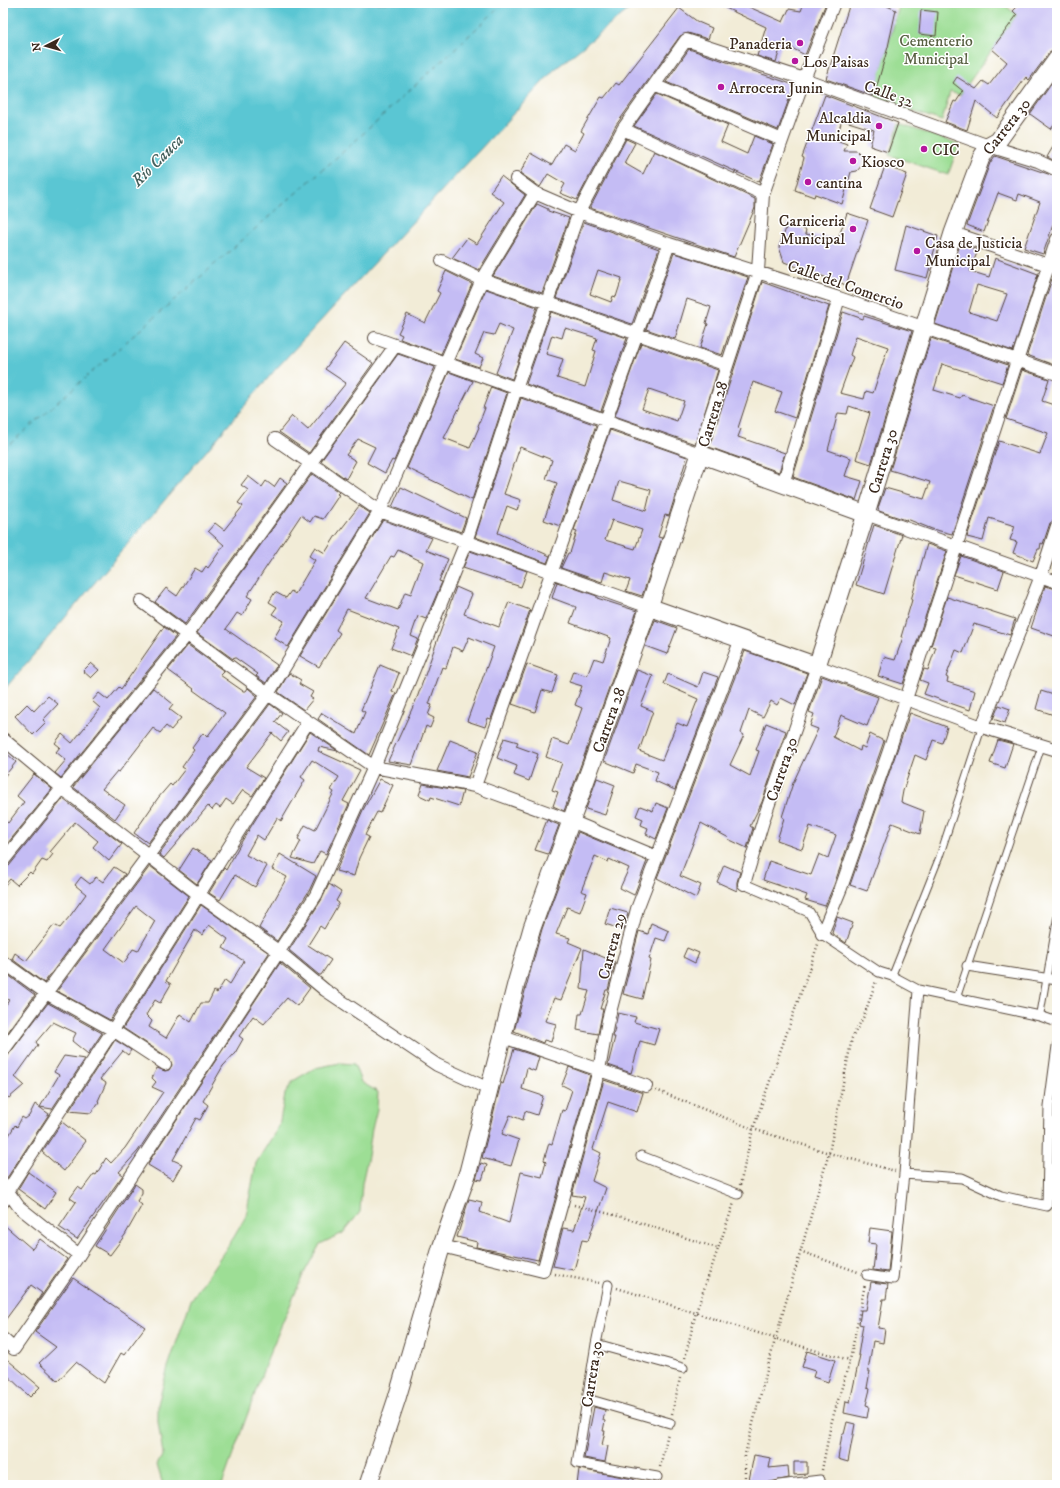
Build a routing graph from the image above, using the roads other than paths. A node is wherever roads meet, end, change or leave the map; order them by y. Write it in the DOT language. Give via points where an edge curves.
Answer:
graph roads {
  1 [pos="834,3"];
  2 [pos="1057,59"];
  3 [pos="804,79"];
  4 [pos="654,86"];
  5 [pos="623,129"];
  6 [pos="782,140"];
  7 [pos="989,146"];
  8 [pos="1057,170"];
  9 [pos="516,179"];
  10 [pos="535,193"];
  11 [pos="763,194"];
  12 [pos="579,212"];
  13 [pos="953,233"];
  14 [pos="1057,239"];
  15 [pos="669,244"];
  16 [pos="442,261"];
  17 [pos="1052,266"];
  18 [pos="758,271"];
  19 [pos="482,280"];
  20 [pos="839,298"];
  21 [pos="547,302"];
  22 [pos="923,328"];
  23 [pos="637,333"];
  24 [pos="375,338"];
  25 [pos="395,346"];
  26 [pos="1017,360"];
  27 [pos="445,364"];
  28 [pos="728,365"];
  29 [pos="1057,374"];
  30 [pos="516,389"];
  31 [pos="605,421"];
  32 [pos="275,439"];
  33 [pos="700,454"];
  34 [pos="310,463"];
  35 [pos="783,484"];
  36 [pos="380,511"];
  37 [pos="866,514"];
  38 [pos="1057,526"];
  39 [pos="466,542"];
  40 [pos="955,545"];
  41 [pos="551,572"];
  42 [pos="1041,576"];
  43 [pos="1057,582"];
  44 [pos="141,601"];
  45 [pos="649,607"];
  46 [pos="186,636"];
  47 [pos="741,639"];
  48 [pos="817,666"];
  49 [pos="268,694"];
  50 [pos="907,698"];
  51 [pos="308,722"];
  52 [pos="982,728"];
  53 [pos="3,739"];
  54 [pos="1042,745"];
  55 [pos="1057,750"];
  56 [pos="374,767"];
  57 [pos="475,786"];
  58 [pos="62,788"];
  59 [pos="572,821"];
  60 [pos="148,856"];
  61 [pos="657,857"];
  62 [pos="3,861"];
  63 [pos="744,884"];
  64 [pos="198,894"];
  65 [pos="1057,918"];
  66 [pos="822,934"];
  67 [pos="278,952"];
  68 [pos="3,962"];
  69 [pos="967,966"];
  70 [pos="892,976"];
  71 [pos="1046,979"];
  72 [pos="1057,980"];
  73 [pos="918,990"];
  74 [pos="46,993"];
  75 [pos="957,997"];
  76 [pos="1040,1016"];
  77 [pos="1057,1022"];
  78 [pos="113,1030"];
  79 [pos="503,1037"];
  80 [pos="1057,1046"];
  81 [pos="3,1051"];
  82 [pos="165,1064"];
  83 [pos="599,1070"];
  84 [pos="646,1086"];
  85 [pos="489,1089"];
  86 [pos="641,1156"];
  87 [pos="904,1174"];
  88 [pos="5,1188"];
  89 [pos="738,1194"];
  90 [pos="3,1202"];
  91 [pos="442,1246"];
  92 [pos="79,1255"];
  93 [pos="867,1275"];
  94 [pos="608,1286"];
  95 [pos="3,1339"];
  96 [pos="596,1344"];
  97 [pos="683,1368"];
  98 [pos="587,1399"];
  99 [pos="670,1423"];
  100 [pos="657,1477"];
  101 [pos="820,1480"];
  102 [pos="368,1485"];
  103 [pos="779,1485"];
  1 -- 3 [label="street, Carrera 28"];
  2 -- 7 [label="main road, Carrera 30" via="998,140"];
  3 -- 4 [label="street, Calle 32" via="686,40"];
  3 -- 6 [label="street, Carrera 28"];
  3 -- 7 [label="street, Calle 32"];
  4 -- 5 [label="street"];
  4 -- 6 [label="street"];
  5 -- 11 [label="street"];
  5 -- 12 [label="street"];
  6 -- 11 [label="street, Carrera 28"];
  7 -- 8 [label="street, Calle 32" via="1038,161"];
  7 -- 13 [label="main road, Carrera 30" via="981,158"];
  9 -- 10 [label="street, Calle del Comercio"];
  10 -- 12 [label="street, Calle del Comercio"];
  10 -- 19 [label="street"];
  11 -- 18 [label="street, Carrera 28"];
  12 -- 15 [label="street, Calle del Comercio"];
  12 -- 21 [label="street"];
  13 -- 17 [label="street"];
  13 -- 22 [label="main road, Carrera 30"];
  14 -- 17 [label="street"];
  15 -- 18 [label="street, Calle del Comercio"];
  15 -- 23 [label="street"];
  16 -- 19 [label="street"];
  17 -- 26 [label="street"];
  18 -- 20 [label="street, Calle del Comercio"];
  18 -- 28 [label="street, Carrera 28"];
  19 -- 21 [label="street"];
  19 -- 27 [label="street"];
  20 -- 22 [label="street, Calle del Comercio"];
  20 -- 35 [label="street"];
  21 -- 23 [label="street"];
  21 -- 30 [label="street"];
  22 -- 26 [label="street, Calle del Comercio"];
  22 -- 37 [label="main road, Carrera 30"];
  23 -- 28 [label="street"];
  23 -- 31 [label="street"];
  24 -- 25 [label="street"];
  25 -- 27 [label="street"];
  25 -- 34 [label="street"];
  26 -- 29 [label="street, Calle del Comercio"];
  26 -- 40 [label="street"];
  27 -- 30 [label="street"];
  27 -- 36 [label="street"];
  28 -- 33 [label="street, Carrera 28"];
  30 -- 31 [label="street"];
  30 -- 39 [label="street"];
  31 -- 33 [label="street"];
  31 -- 41 [label="street"];
  32 -- 34 [label="street"];
  33 -- 35 [label="main road"];
  33 -- 45 [label="main road, Carrera 28"];
  34 -- 36 [label="street"];
  34 -- 46 [label="street"];
  35 -- 37 [label="main road"];
  36 -- 39 [label="street"];
  36 -- 49 [label="street"];
  37 -- 40 [label="street"];
  37 -- 48 [label="main road, Carrera 30"];
  38 -- 42 [label="street"];
  39 -- 41 [label="street"];
  39 -- 56 [label="street"];
  40 -- 42 [label="street"];
  40 -- 50 [label="street"];
  41 -- 45 [label="street"];
  41 -- 57 [label="street"];
  42 -- 43 [label="street"];
  42 -- 52 [label="street"];
  44 -- 46 [label="street"];
  45 -- 47 [label="main road"];
  45 -- 59 [label="main road, Carrera 28"];
  46 -- 49 [label="street"];
  46 -- 58 [label="street"];
  47 -- 48 [label="main road"];
  47 -- 61 [label="street, Carrera 29"];
  48 -- 50 [label="street"];
  48 -- 63 [label="street, Carrera 30"];
  49 -- 51 [label="street"];
  49 -- 60 [label="street"];
  50 -- 52 [label="street"];
  50 -- 66 [label="street"];
  51 -- 56 [label="street"];
  51 -- 64 [label="street"];
  52 -- 54 [label="street"];
  52 -- 70 [label="lane" via="939,858"];
  53 -- 58 [label="street"];
  54 -- 55 [label="street"];
  54 -- 69 [label="lane"];
  56 -- 57 [label="street"];
  56 -- 67 [label="street" via="316,895"];
  57 -- 59 [label="street"];
  58 -- 60 [label="street"];
  58 -- 62 [label="street"];
  59 -- 61 [label="street"];
  59 -- 79 [label="main road, Carrera 28" via="532,928"];
  60 -- 64 [label="street"];
  60 -- 74 [label="street"];
  61 -- 83 [label="street, Carrera 29" via="637,909 608,1020"];
  63 -- 66 [label="street" via="809,912"];
  64 -- 67 [label="street"];
  64 -- 78 [label="street"];
  65 -- 71 [label="lane"];
  66 -- 70 [label="street" via="878,972"];
  67 -- 85 [label="street" via="325,990 437,1065"];
  67 -- 92 [label="street"];
  68 -- 74 [label="street"];
  69 -- 71 [label="street"];
  69 -- 75 [label="lane"];
  70 -- 73 [label="street"];
  71 -- 72 [label="street"];
  71 -- 76 [label="lane"];
  73 -- 75 [label="street"];
  73 -- 87 [label="street"];
  74 -- 78 [label="street"];
  74 -- 81 [label="street"];
  75 -- 76 [label="street"];
  76 -- 77 [label="street"];
  78 -- 82 [label="street"];
  78 -- 88 [label="street"];
  79 -- 83 [label="street"];
  79 -- 85 [label="main road, Carrera 28"];
  80 -- 87 [label="street" via="1049,1106 1047,1206 1001,1196 962,1178"];
  83 -- 84 [label="street"];
  83 -- 91 [label="street, Carrera 29" via="543,1271"];
  85 -- 91 [label="main road, Carrera 28" via="468,1172"];
  86 -- 89 [label="street"];
  87 -- 93 [label="street" via="894,1279"];
  88 -- 90 [label="street"];
  88 -- 92 [label="street" via="19,1207"];
  91 -- 102 [label="main road, Carrera 28"];
  92 -- 95 [label="street" via="14,1349"];
  94 -- 96 [label="street, Carrera 30"];
  96 -- 97 [label="street"];
  96 -- 98 [label="street, Carrera 30"];
  98 -- 99 [label="street"];
  98 -- 100 [label="street, Carrera 30" via="577,1463"];
  101 -- 103 [label="street"];
}
